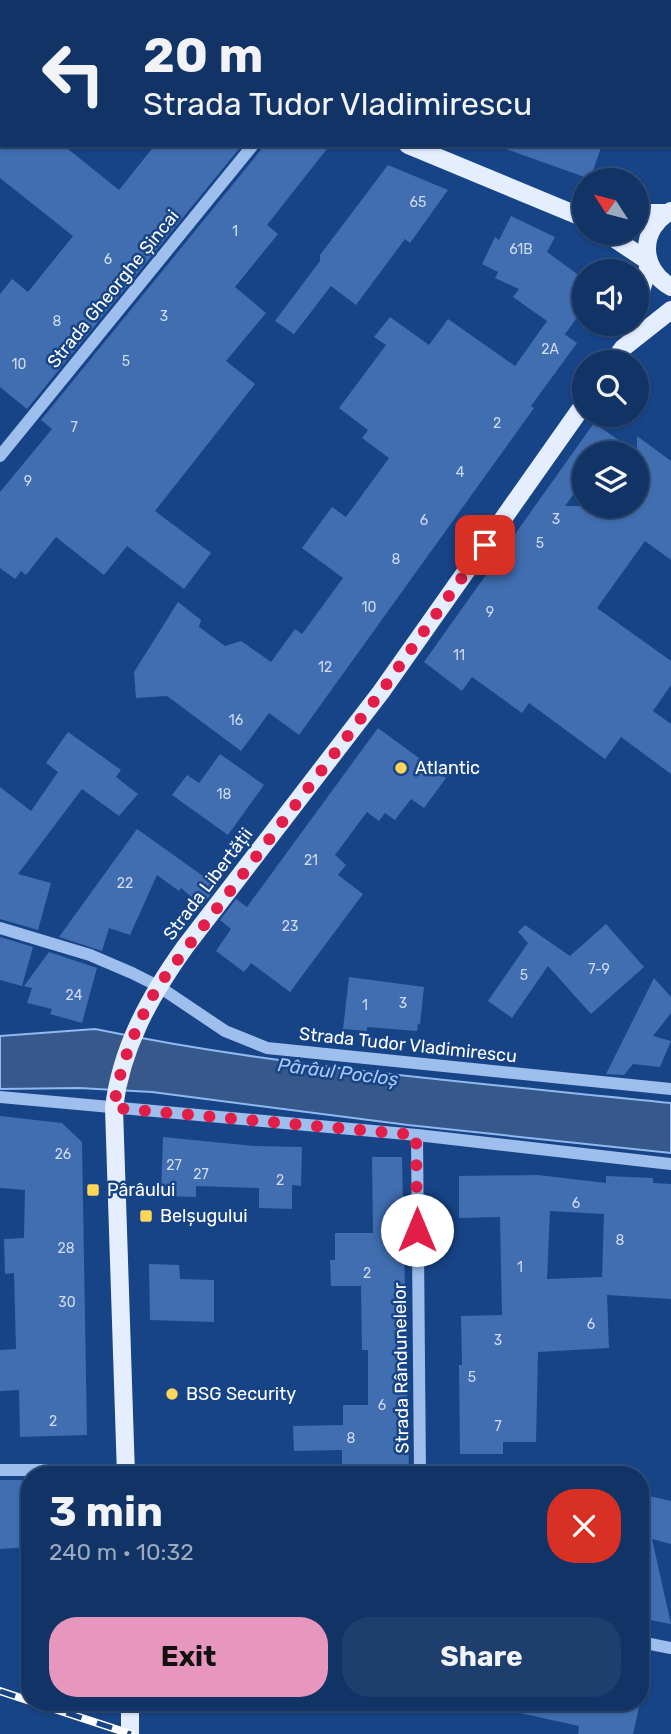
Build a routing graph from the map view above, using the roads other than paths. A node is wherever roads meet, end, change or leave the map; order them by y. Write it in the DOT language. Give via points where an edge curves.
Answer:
graph roads {
  1 [pos="251,147"];
  2 [pos="413,147"];
  3 [pos="670,211"];
  4 [pos="572,212"];
  5 [pos="649,212"];
  6 [pos="623,245"];
  7 [pos="642,259"];
  8 [pos="648,259"];
  9 [pos="649,264"];
  10 [pos="671,287"];
  11 [pos="671,310"];
  12 [pos="624,350"];
  13 [pos="572,421"];
  14 [pos="0,456"];
  15 [pos="0,928"];
  16 [pos="158,986"];
  17 [pos="671,1090"];
  18 [pos="0,1097"];
  19 [pos="115,1102"];
  20 [pos="416,1135"];
  21 [pos="671,1164"];
  22 [pos="126,1466"];
  23 [pos="420,1466"];
  24 [pos="0,1470"];
  25 [pos="21,1470"];
  26 [pos="649,1644"];
  27 [pos="671,1648"];
  28 [pos="130,1711"];
  29 [pos="130,1734"];
  1 -- 14 [label="street, Strada Gheorghe Șincai"];
  2 -- 4 [label="main road"];
  3 -- 5 [label="main road"];
  3 -- 8 [label="main road" via="649,233"];
  6 -- 7 [label="main road"];
  9 -- 10 [label="main road"];
  11 -- 12 [label="main road"];
  13 -- 16 [label="main road, Strada Libertății" via="381,692"];
  15 -- 16 [label="street, Strada Tudor Vladimirescu" via="90,955"];
  16 -- 17 [label="street, Strada Tudor Vladimirescu" via="225,1031 267,1048"];
  16 -- 19 [label="main road, Strada Libertății" via="135,1032"];
  18 -- 19 [label="street"];
  19 -- 20 [label="street"];
  19 -- 22 [label="main road, Strada Libertății"];
  20 -- 21 [label="street"];
  20 -- 23 [label="street, Strada Rândunelelor"];
  24 -- 25 [label="street"];
  26 -- 27 [label="street"];
  28 -- 29 [label="main road"];
}
